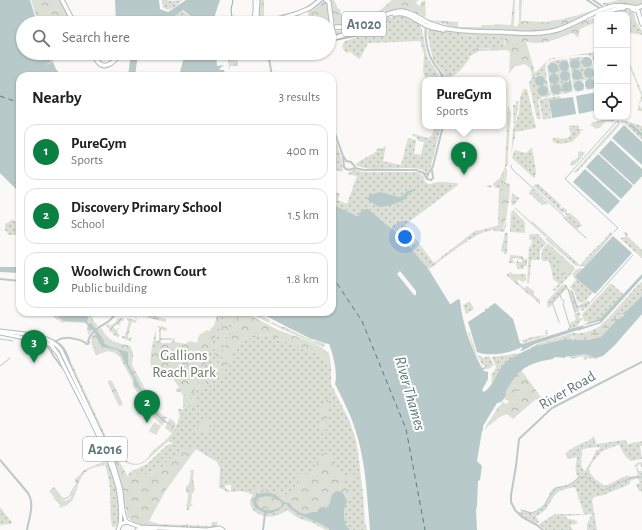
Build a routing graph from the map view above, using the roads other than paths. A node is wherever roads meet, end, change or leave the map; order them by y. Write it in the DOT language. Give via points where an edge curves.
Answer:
graph roads {
  1 [pos="62,0"];
  2 [pos="255,0"];
  3 [pos="258,0"];
  4 [pos="320,0"];
  5 [pos="326,0"];
  6 [pos="590,0"];
  7 [pos="595,5"];
  8 [pos="642,6"];
  9 [pos="603,11"];
  10 [pos="642,11"];
  11 [pos="597,12"];
  12 [pos="70,16"];
  13 [pos="254,16"];
  14 [pos="258,16"];
  15 [pos="288,16"];
  16 [pos="331,16"];
  17 [pos="594,16"];
  18 [pos="642,17"];
  19 [pos="386,18"];
  20 [pos="415,19"];
  21 [pos="426,23"];
  22 [pos="642,24"];
  23 [pos="336,29"];
  24 [pos="336,29"];
  25 [pos="437,29"];
  26 [pos="456,30"];
  27 [pos="426,32"];
  28 [pos="426,35"];
  29 [pos="336,38"];
  30 [pos="96,60"];
  31 [pos="115,60"];
  32 [pos="269,62"];
  33 [pos="271,72"];
  34 [pos="443,77"];
  35 [pos="442,129"];
  36 [pos="336,136"];
  37 [pos="343,156"];
  38 [pos="346,161"];
  39 [pos="344,164"];
  40 [pos="353,165"];
  41 [pos="352,168"];
  42 [pos="357,168"];
  43 [pos="432,170"];
  44 [pos="424,174"];
  45 [pos="428,174"];
  46 [pos="432,174"];
  47 [pos="427,178"];
  48 [pos="0,280"];
  49 [pos="16,281"];
  50 [pos="114,316"];
  51 [pos="0,332"];
  52 [pos="63,338"];
  53 [pos="44,342"];
  54 [pos="58,344"];
  55 [pos="52,347"];
  56 [pos="52,353"];
  57 [pos="68,354"];
  58 [pos="66,361"];
  59 [pos="642,362"];
  60 [pos="61,363"];
  61 [pos="77,383"];
  62 [pos="0,460"];
  63 [pos="127,522"];
  64 [pos="131,524"];
  65 [pos="120,525"];
  66 [pos="217,529"];
  67 [pos="27,530"];
  68 [pos="118,530"];
  69 [pos="135,530"];
  70 [pos="164,530"];
  71 [pos="223,530"];
  72 [pos="543,530"];
  1 -- 12 [label="highway"];
  2 -- 13 [label="main road"];
  3 -- 14 [label="main road"];
  4 -- 15 [label="main road" via="307,10"];
  5 -- 16 [label="highway, bridge" via="329,2"];
  6 -- 7 [label="street"];
  6 -- 9 [label="street" via="602,6"];
  7 -- 9 [label="street"];
  7 -- 11 [label="highway"];
  8 -- 9 [label="highway, A1020" via="637,8 618,5"];
  9 -- 22 [label="highway, A1020" via="613,8 638,11"];
  10 -- 18 [label="highway"];
  17 -- 26 [label="highway, A1020" via="546,32"];
  19 -- 20 [label="highway, A1020" via="401,13"];
  19 -- 24 [label="highway, A1020" via="364,26"];
  19 -- 29 [label="highway, bridge" via="374,26"];
  20 -- 21 [label="highway, A1020"];
  20 -- 28 [label="street" via="422,25"];
  21 -- 23 [label="highway, A1020" via="408,12 396,11 366,23"];
  21 -- 25 [label="highway, A1020"];
  21 -- 26 [label="highway, A1020"];
  21 -- 27 [label="street"];
  21 -- 28 [label="street"];
  25 -- 26 [label="highway, A1020"];
  25 -- 27 [label="street" via="429,29"];
  27 -- 28 [label="street"];
  28 -- 34 [label="street" via="430,57"];
  30 -- 31 [label="highway" via="104,65"];
  32 -- 33 [label="street"];
  35 -- 43 [label="street"];
  36 -- 37 [label="street"];
  37 -- 38 [label="street"];
  37 -- 39 [label="street"];
  38 -- 39 [label="street"];
  38 -- 40 [label="street"];
  39 -- 41 [label="street" via="346,169"];
  40 -- 41 [label="street"];
  40 -- 42 [label="street"];
  41 -- 42 [label="street"];
  42 -- 44 [label="street" via="417,170"];
  43 -- 45 [label="street"];
  43 -- 46 [label="street"];
  44 -- 45 [label="street"];
  44 -- 47 [label="street"];
  45 -- 46 [label="street"];
  45 -- 47 [label="street"];
  46 -- 47 [label="street" via="432,180"];
  48 -- 49 [label="street"];
  50 -- 52 [label="street" via="92,332 87,341"];
  51 -- 53 [label="main road, A2016"];
  51 -- 54 [label="main road, A2016" via="45,338"];
  52 -- 54 [label="street"];
  52 -- 54 [label="street"];
  53 -- 55 [label="main road, A2016"];
  53 -- 56 [label="street"];
  54 -- 55 [label="street"];
  54 -- 57 [label="street"];
  54 -- 58 [label="main road, A2016"];
  55 -- 56 [label="street"];
  55 -- 60 [label="main road, A2016"];
  56 -- 60 [label="street"];
  57 -- 58 [label="street"];
  57 -- 61 [label="street, A2016"];
  58 -- 60 [label="street"];
  58 -- 61 [label="main road, A2016"];
  59 -- 72 [label="street, River Road" via="552,408 519,439 511,502 522,517"];
  60 -- 65 [label="main road, A2016" via="112,465 121,506"];
  61 -- 63 [label="main road, A2016" via="110,454"];
  62 -- 67 [label="street" via="31,497 32,506"];
  63 -- 64 [label="main road"];
  63 -- 65 [label="main road"];
  64 -- 66 [label="main road" via="140,527"];
  64 -- 69 [label="main road"];
  65 -- 68 [label="main road"];
  66 -- 71 [label="main road"];
  69 -- 70 [label="main road"];
}
